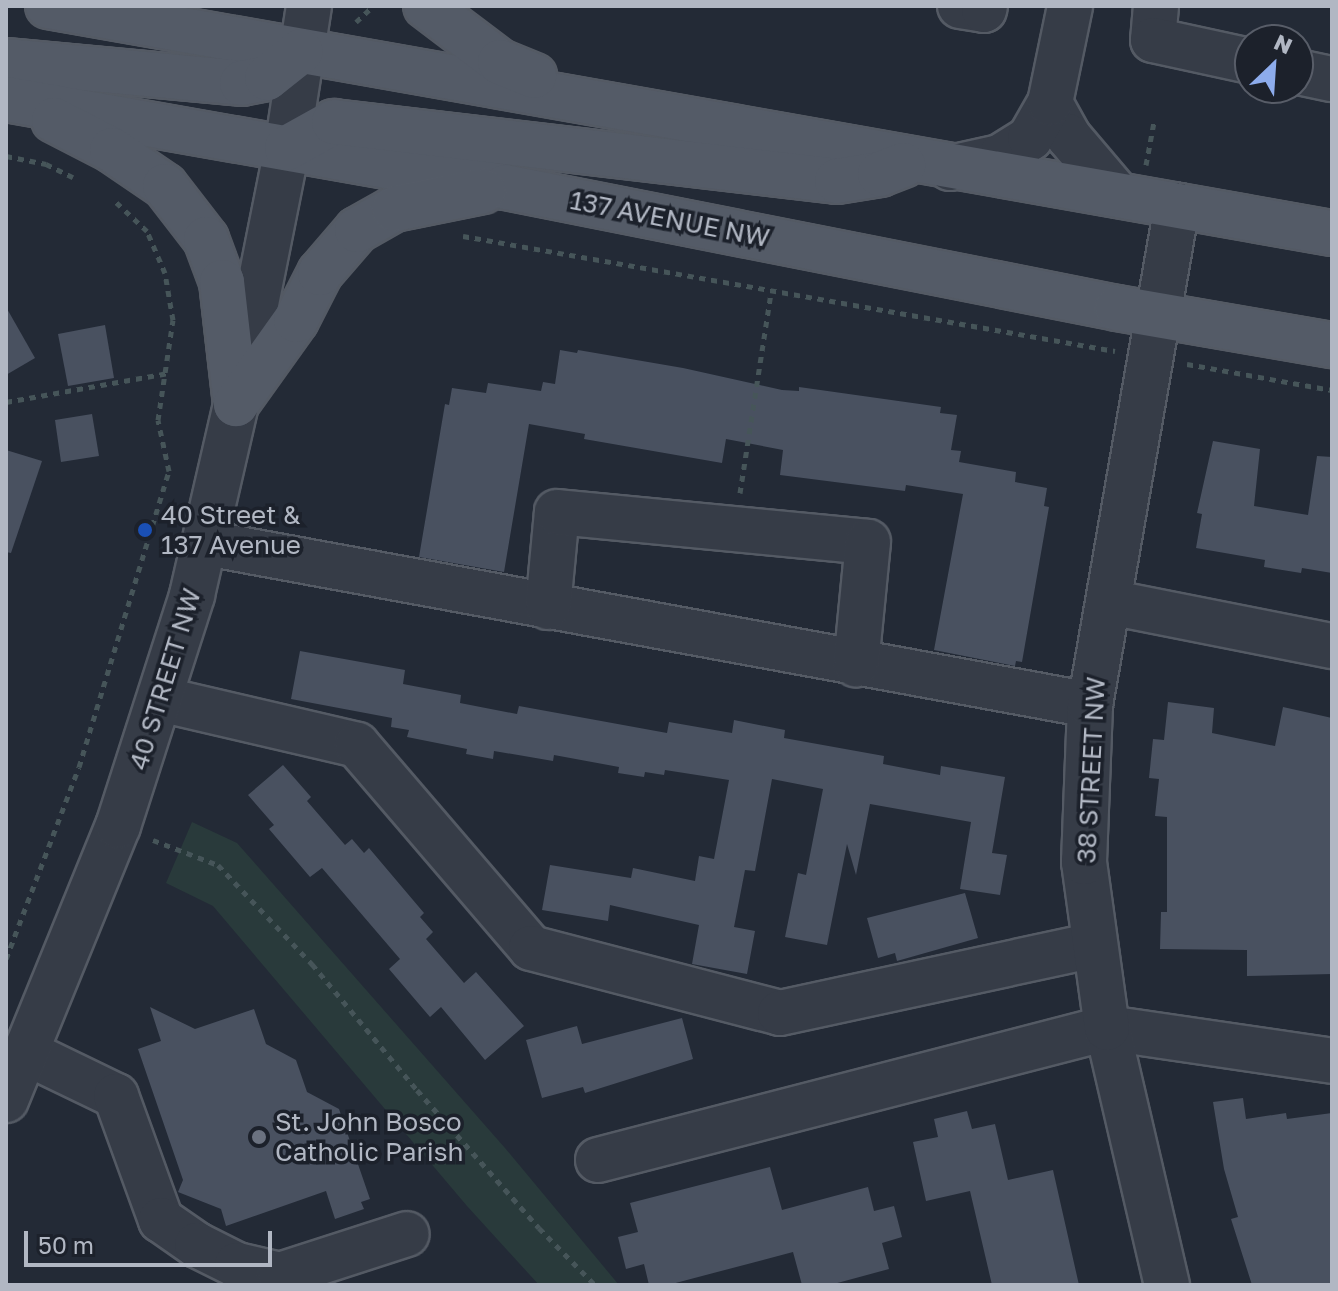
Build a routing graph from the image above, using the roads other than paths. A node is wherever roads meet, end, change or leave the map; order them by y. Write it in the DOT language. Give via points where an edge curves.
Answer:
graph roads {
  1 [pos="51,6"];
  2 [pos="309,6"];
  3 [pos="426,6"];
  4 [pos="960,6"];
  5 [pos="985,6"];
  6 [pos="1070,6"];
  7 [pos="1156,6"];
  8 [pos="301,51"];
  9 [pos="1234,58"];
  10 [pos="6,61"];
  11 [pos="15,101"];
  12 [pos="595,101"];
  13 [pos="1050,103"];
  14 [pos="287,148"];
  15 [pos="930,165"];
  16 [pos="505,187"];
  17 [pos="1118,195"];
  18 [pos="1177,206"];
  19 [pos="1332,233"];
  20 [pos="1159,314"];
  21 [pos="1332,345"];
  22 [pos="236,404"];
  23 [pos="206,543"];
  24 [pos="1109,602"];
  25 [pos="548,607"];
  26 [pos="1332,646"];
  27 [pos="856,664"];
  28 [pos="160,699"];
  29 [pos="1090,705"];
  30 [pos="1095,945"];
  31 [pos="1107,1028"];
  32 [pos="25,1052"];
  33 [pos="1332,1061"];
  34 [pos="6,1100"];
  35 [pos="598,1160"];
  36 [pos="407,1234"];
  37 [pos="1167,1285"];
  1 -- 8 [label="main road"];
  2 -- 8 [label="street, 40 STREET NW"];
  3 -- 12 [label="main road" via="500,62"];
  4 -- 5 [label="street"];
  6 -- 13 [label="street"];
  7 -- 9 [label="street" via="1153,40"];
  8 -- 10 [label="main road" via="267,78 242,83"];
  8 -- 12 [label="main road"];
  8 -- 14 [label="street, 40 STREET NW"];
  11 -- 14 [label="main road, 137 AVENUE NW"];
  11 -- 22 [label="main road" via="112,150 165,186 185,208 206,239 222,282"];
  12 -- 15 [label="main road"];
  13 -- 15 [label="street" via="1030,138 1000,157"];
  13 -- 17 [label="street" via="1068,136"];
  14 -- 15 [label="main road" via="334,122 837,181"];
  14 -- 16 [label="main road, 137 AVENUE NW"];
  14 -- 22 [label="street, 40 STREET NW"];
  15 -- 17 [label="main road"];
  16 -- 20 [label="main road, 137 AVENUE NW"];
  16 -- 22 [label="main road" via="394,209 357,230 320,273 296,320"];
  17 -- 18 [label="main road"];
  18 -- 19 [label="main road"];
  18 -- 20 [label="street, 38 STREET NW"];
  20 -- 21 [label="main road, 137 AVENUE NW"];
  20 -- 24 [label="street, 38 STREET NW"];
  22 -- 23 [label="street, 40 STREET NW"];
  23 -- 25 [label="street"];
  23 -- 28 [label="street, 40 STREET NW"];
  24 -- 26 [label="street"];
  24 -- 29 [label="street, 38 STREET NW"];
  25 -- 27 [label="street"];
  25 -- 27 [label="street" via="557,512 868,542"];
  27 -- 29 [label="street"];
  28 -- 30 [label="street" via="357,745 531,948 736,1002 780,1013"];
  28 -- 32 [label="street, 40 STREET NW" via="118,826"];
  29 -- 30 [label="street, 38 STREET NW" via="1084,862"];
  30 -- 31 [label="street, 38 STREET NW"];
  31 -- 33 [label="street"];
  31 -- 35 [label="street"];
  31 -- 37 [label="street, 38 STREET NW"];
  32 -- 34 [label="street, 40 STREET NW"];
  32 -- 36 [label="street" via="116,1096 161,1220 237,1265 280,1275"];
}
